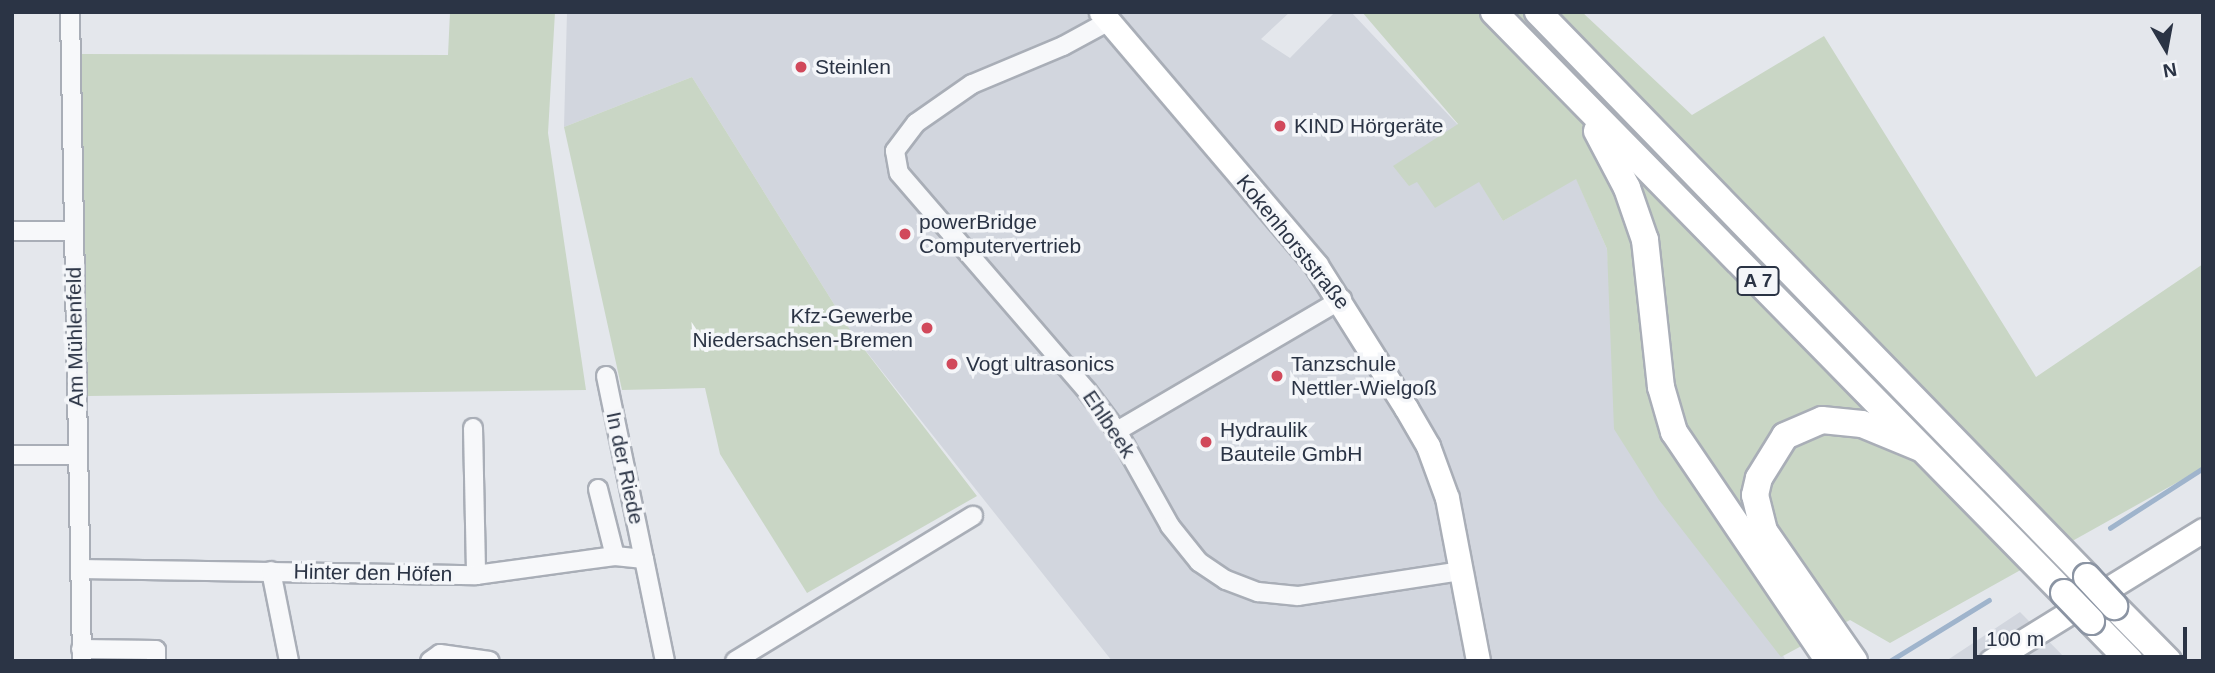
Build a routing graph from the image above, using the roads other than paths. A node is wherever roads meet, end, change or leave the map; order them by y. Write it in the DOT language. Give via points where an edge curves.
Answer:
graph roads {
  1 [pos="70,12"];
  2 [pos="1494,12"];
  3 [pos="1538,12"];
  4 [pos="1105,17"];
  5 [pos="1587,110"];
  6 [pos="12,231"];
  7 [pos="74,231"];
  8 [pos="1342,299"];
  9 [pos="606,376"];
  10 [pos="473,428"];
  11 [pos="1117,431"];
  12 [pos="1928,451"];
  13 [pos="12,455"];
  14 [pos="76,455"];
  15 [pos="598,489"];
  16 [pos="973,516"];
  17 [pos="2203,530"];
  18 [pos="615,556"];
  19 [pos="644,559"];
  20 [pos="80,569"];
  21 [pos="271,571"];
  22 [pos="1461,571"];
  23 [pos="476,575"];
  24 [pos="81,655"];
  25 [pos="156,661"];
  26 [pos="289,661"];
  27 [pos="430,661"];
  28 [pos="490,661"];
  29 [pos="665,661"];
  30 [pos="735,661"];
  31 [pos="1478,661"];
  32 [pos="1829,661"];
  33 [pos="1854,661"];
  34 [pos="1991,661"];
  35 [pos="2130,661"];
  36 [pos="2168,661"];
  1 -- 7 [label="street, Am Mühlenfeld"];
  2 -- 5 [label="highway, A 7"];
  3 -- 36 [label="highway, A 7, bridge"];
  4 -- 8 [label="main road, Kokenhorststraße"];
  4 -- 11 [label="street, Ehlbeek" via="1063,46 972,84 916,123 895,151 899,173 1057,354"];
  5 -- 12 [label="highway, A 7"];
  5 -- 32 [label="highway" via="1627,188 1645,240 1661,387 1674,432"];
  6 -- 7 [label="street"];
  7 -- 14 [label="street, Am Mühlenfeld"];
  8 -- 11 [label="street"];
  8 -- 22 [label="main road, Kokenhorststraße" via="1428,446 1447,498"];
  9 -- 19 [label="street, In der Riede"];
  10 -- 23 [label="street, Hinter den Höfen"];
  11 -- 22 [label="street, Ehlbeek" via="1191,555 1226,580 1258,592 1298,596"];
  12 -- 33 [label="highway" via="1862,424 1822,420 1785,436 1759,478 1755,495 1764,531"];
  12 -- 35 [label="highway, A 7, bridge"];
  13 -- 14 [label="street"];
  14 -- 20 [label="street, Am Mühlenfeld"];
  15 -- 18 [label="street, In der Riede"];
  16 -- 30 [label="street"];
  17 -- 34 [label="main road"];
  18 -- 19 [label="street, In der Riede"];
  18 -- 23 [label="street, Hinter den Höfen"];
  19 -- 29 [label="street, In der Riede"];
  20 -- 21 [label="street, Hinter den Höfen"];
  20 -- 24 [label="street, Am Mühlenfeld"];
  21 -- 23 [label="street, Hinter den Höfen"];
  21 -- 26 [label="street, Hinter den Höfen"];
  22 -- 31 [label="main road, Kokenhorststraße"];
  24 -- 25 [label="street" via="156,650"];
  27 -- 28 [label="street" via="440,654"];
}
